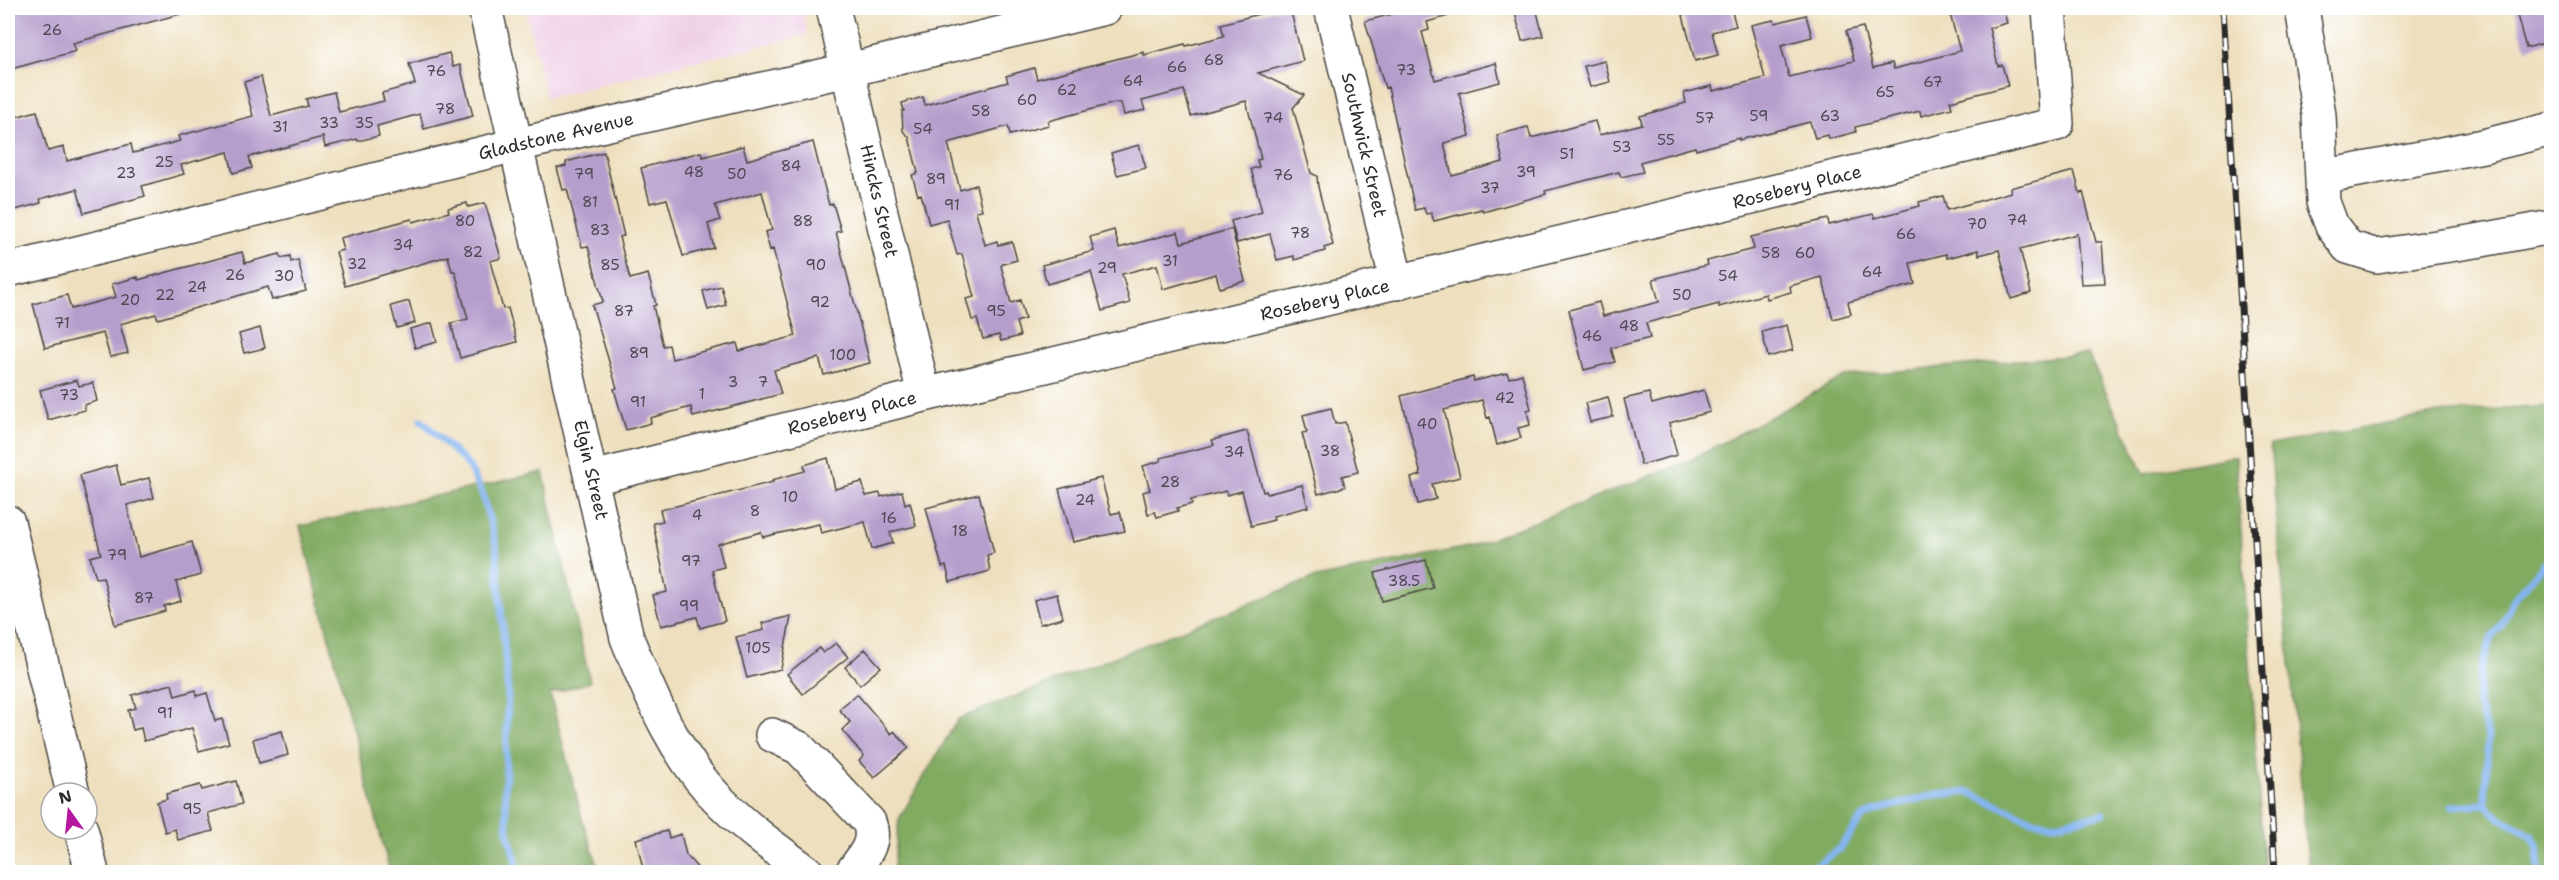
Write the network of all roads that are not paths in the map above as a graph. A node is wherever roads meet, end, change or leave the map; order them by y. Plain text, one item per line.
1 (485, 8) edge
2 (833, 8) edge
3 (1105, 8) edge
4 (1331, 8) edge
5 (2049, 8) edge
6 (2302, 8) edge
7 (848, 70) junction
8 (2552, 129) edge
9 (516, 145) junction
10 (2322, 177) junction
11 (2552, 227) edge
12 (8, 270) edge
13 (1397, 283) junction
14 (924, 394) junction
15 (593, 478) junction
16 (8, 526) edge
17 (772, 735) dead end
18 (70, 781) edge
19 (84, 841) edge
20 (92, 873) edge
21 (807, 873) edge
22 (852, 873) edge

1 - 9 street, Elgin Street
2 - 7 street, Hincks Street
3 - 7 street, Gladstone Avenue
4 - 13 street, Southwick Street
5 - 13 street, Rosebery Place
6 - 10 street
7 - 9 street, Gladstone Avenue
7 - 14 street, Hincks Street
8 - 10 street
9 - 12 street, Gladstone Avenue
9 - 15 street, Elgin Street
10 - 11 street
13 - 14 street, Rosebery Place
14 - 15 street, Rosebery Place
15 - 21 street, Elgin Street
16 - 18 street
17 - 22 street
19 - 20 street

